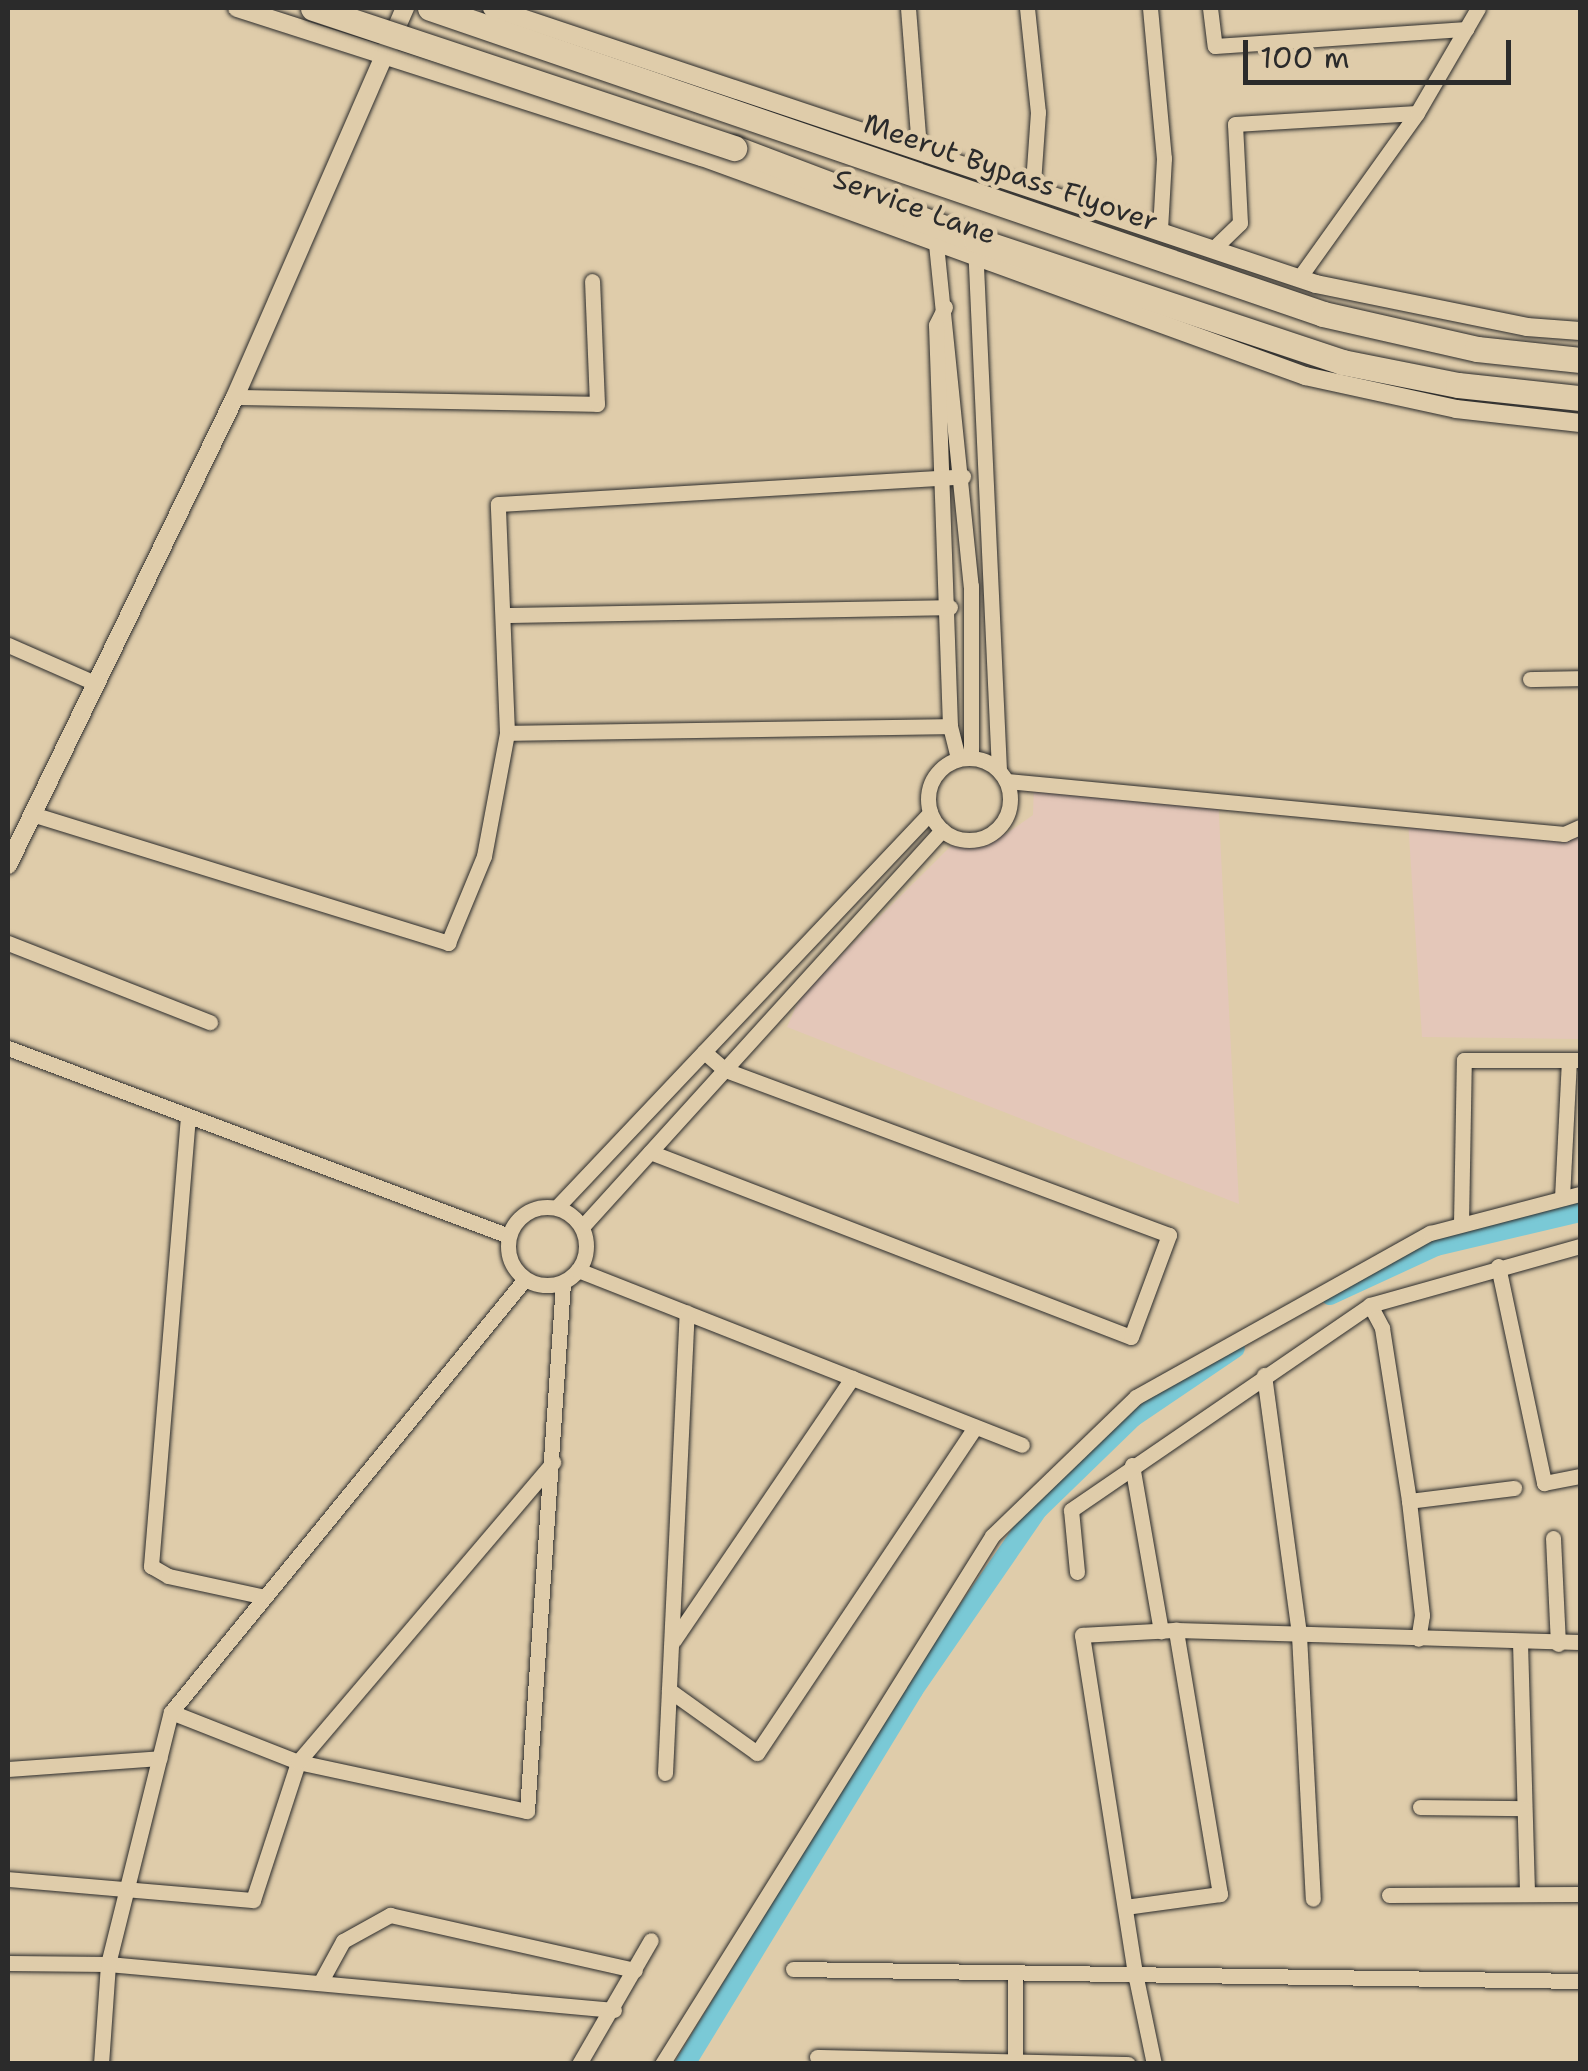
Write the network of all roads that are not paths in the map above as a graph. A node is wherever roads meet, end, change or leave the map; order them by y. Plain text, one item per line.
1 (237, 8) edge
2 (313, 8) edge
3 (406, 8) edge
4 (430, 8) edge
5 (492, 8) edge
6 (908, 8) edge
7 (1026, 8) edge
8 (1150, 8) edge
9 (1210, 8) edge
10 (1478, 8) edge
11 (1466, 29) junction
12 (385, 54) junction
13 (1418, 112) junction
14 (919, 148) junction
15 (974, 178) junction
16 (1033, 184) junction
17 (1160, 229) junction
18 (936, 234) junction
19 (975, 248) junction
20 (1214, 248) junction
21 (1299, 278) junction
22 (592, 281) dead end
23 (946, 306) junction
24 (1580, 331) edge
25 (1580, 360) edge
26 (235, 397) junction
27 (1580, 398) edge
28 (1580, 423) edge
29 (963, 476) junction
30 (944, 477) junction
31 (990, 511) junction
32 (966, 512) junction
33 (992, 585) junction
34 (972, 586) junction
35 (950, 607) junction
36 (503, 615) junction
37 (8, 646) edge
38 (1530, 678) dead end
39 (1580, 678) edge
40 (95, 683) junction
41 (950, 726) junction
42 (508, 733) junction
43 (965, 758) junction
44 (1003, 776) junction
45 (930, 813) junction
46 (32, 814) junction
47 (1580, 826) edge
48 (942, 830) junction
49 (8, 865) edge
50 (827, 922) junction
51 (844, 938) junction
52 (8, 944) edge
53 (760, 993) junction
54 (778, 1011) junction
55 (210, 1022) dead end
56 (8, 1048) edge
57 (704, 1052) junction
58 (1575, 1060) edge
59 (725, 1070) junction
60 (188, 1116) junction
61 (650, 1152) junction
62 (592, 1170) junction
63 (616, 1190) junction
64 (1580, 1194) edge
65 (1562, 1198) junction
66 (557, 1208) junction
67 (1461, 1224) junction
68 (582, 1228) junction
69 (509, 1236) junction
70 (1580, 1246) edge
71 (1498, 1266) junction
72 (578, 1270) junction
73 (525, 1279) junction
74 (563, 1282) junction
75 (1370, 1305) junction
76 (687, 1313) junction
77 (1264, 1375) junction
78 (852, 1378) junction
79 (975, 1426) junction
80 (1022, 1445) dead end
81 (553, 1462) junction
82 (1132, 1465) junction
83 (1580, 1476) edge
84 (1514, 1488) dead end
85 (1409, 1500) junction
86 (1553, 1538) dead end
87 (1077, 1572) dead end
88 (265, 1598) junction
89 (1168, 1631) junction
90 (1300, 1635) junction
91 (1418, 1639) junction
92 (1520, 1642) junction
93 (1580, 1642) edge
94 (671, 1643) junction
95 (1558, 1644) junction
96 (669, 1690) junction
97 (171, 1712) junction
98 (160, 1758) junction
99 (298, 1762) junction
100 (8, 1769) edge
101 (665, 1773) dead end
102 (1420, 1807) dead end
103 (1524, 1808) junction
104 (8, 1878) edge
105 (128, 1885) junction
106 (1527, 1894) junction
107 (1580, 1894) edge
108 (1390, 1895) dead end
109 (1312, 1899) dead end
110 (1125, 1907) junction
111 (651, 1940) dead end
112 (8, 1963) edge
113 (108, 1964) junction
114 (635, 1970) junction
115 (793, 1970) dead end
116 (1015, 1977) junction
117 (1136, 1978) junction
118 (1580, 1981) edge
119 (320, 1983) junction
120 (614, 2010) junction
121 (817, 2057) dead end
122 (1015, 2062) edge
123 (101, 2064) edge
124 (579, 2064) edge
125 (662, 2064) edge
126 (1128, 2064) edge
127 (1154, 2064) edge

1 - 12 street, Service Lane
2 - 18 highway, bridge
3 - 12 street
4 - 15 highway, Meerut Bypass Flyover
5 - 14 street, Service Lane
6 - 14 street
7 - 16 street
8 - 17 street
9 - 11 street
10 - 11 street
11 - 13 street
12 - 18 street, Service Lane
12 - 26 street
13 - 20 street
13 - 21 street
14 - 15 street, Service Lane
15 - 16 street, Service Lane
15 - 25 highway, Meerut Bypass Flyover
16 - 17 street, Service Lane
17 - 20 street, Service Lane
18 - 19 highway
18 - 23 street
19 - 27 highway
19 - 28 street, Service Lane
19 - 31 street
20 - 21 street, Service Lane
21 - 24 street, Service Lane
22 - 26 street
23 - 29 street
23 - 30 street
26 - 40 street
29 - 30 street
29 - 32 street
30 - 35 street
30 - 36 street
31 - 32 street
31 - 33 street
32 - 34 street
33 - 34 street
33 - 44 street
34 - 43 street
35 - 36 street
35 - 41 street
36 - 42 street
37 - 40 street
38 - 39 street
40 - 46 street
41 - 42 street
41 - 43 street
42 - 46 street
43 - 44 street
43 - 45 street
44 - 47 street
44 - 48 street
45 - 48 street
45 - 50 street
46 - 49 street
48 - 51 street
50 - 51 street
50 - 53 street
51 - 54 street
52 - 55 street
53 - 54 street
53 - 57 street
54 - 59 street
56 - 60 street
57 - 59 street
57 - 62 street
58 - 65 street
58 - 67 street
59 - 61 street
59 - 61 street
60 - 69 street
60 - 88 street
61 - 63 street
62 - 63 street
62 - 66 street
63 - 68 street
64 - 65 street
65 - 67 street
66 - 68 street
66 - 69 street
67 - 125 street
68 - 72 street
69 - 73 street
70 - 71 street
71 - 75 street
71 - 83 street
72 - 74 street
72 - 76 street
73 - 74 street
73 - 88 street
74 - 81 street
75 - 77 street
75 - 85 street
76 - 78 street
76 - 94 street
77 - 82 street
77 - 90 street
78 - 79 street
78 - 94 street
79 - 80 street
79 - 96 street
81 - 99 street
81 - 99 street
82 - 87 street
82 - 89 street
84 - 85 street
85 - 91 street
86 - 95 street
88 - 97 street
89 - 90 street
89 - 110 street
89 - 110 street
90 - 91 street
90 - 109 street
91 - 92 street
92 - 95 street
92 - 103 street
93 - 95 street
94 - 96 street
96 - 101 street
97 - 98 street
97 - 99 street
98 - 100 street
98 - 105 street
99 - 105 street
102 - 103 street
103 - 106 street
104 - 105 street
105 - 113 street
106 - 107 street
106 - 108 street
110 - 117 street
111 - 114 street
112 - 113 street
113 - 119 street
113 - 123 street
114 - 119 street
114 - 120 street
115 - 116 street
116 - 117 street
116 - 122 street
117 - 118 street
117 - 127 street
119 - 120 street
120 - 124 street
121 - 122 street
122 - 126 street

